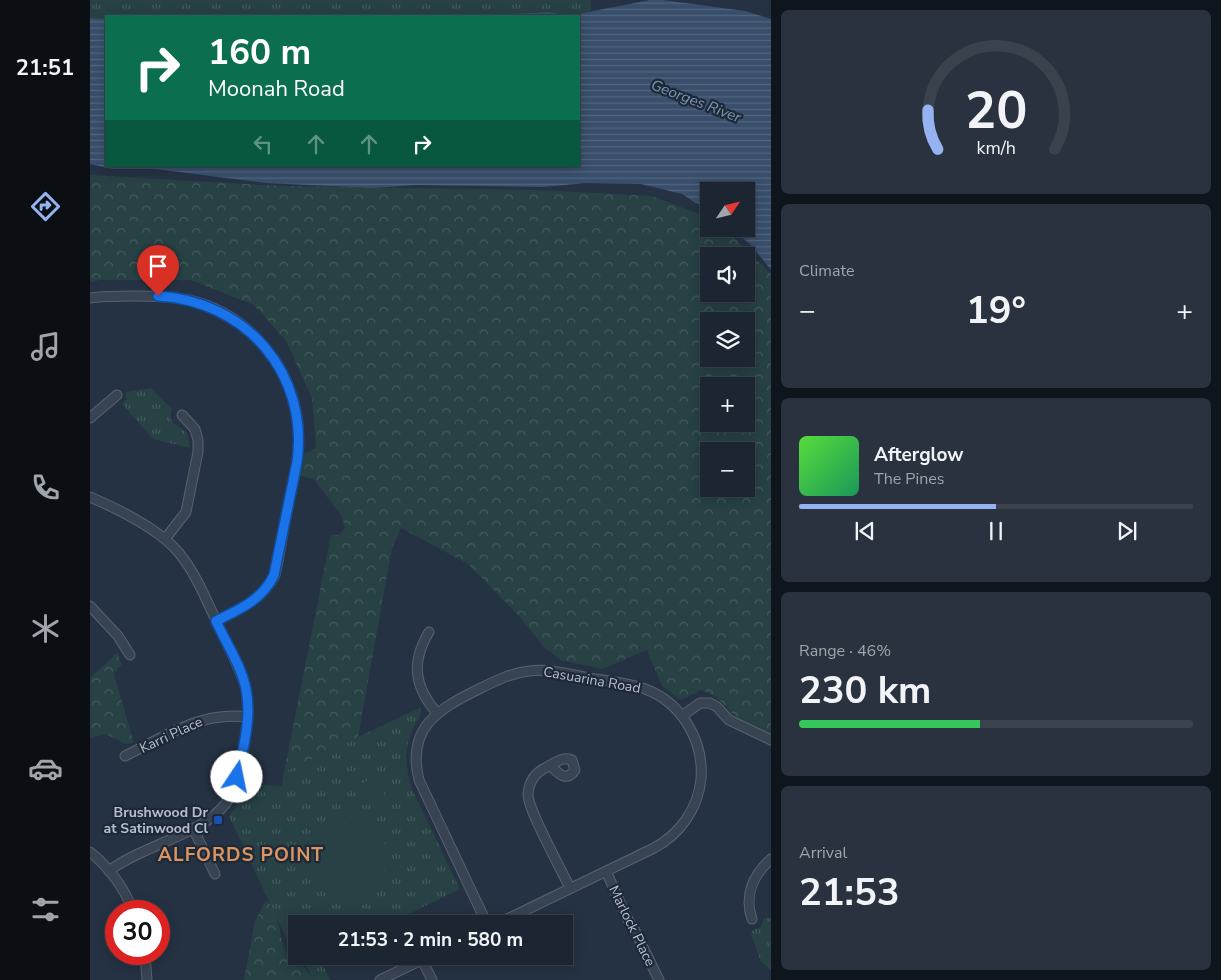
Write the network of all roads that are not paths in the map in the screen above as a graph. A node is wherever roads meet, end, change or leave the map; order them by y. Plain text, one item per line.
1 (90, 298) edge
2 (117, 395) dead end
3 (182, 415) dead end
4 (90, 418) edge
5 (90, 497) edge
6 (165, 539) junction
7 (90, 606) edge
8 (216, 621) junction
9 (429, 632) dead end
10 (130, 655) dead end
11 (437, 712) junction
12 (682, 716) junction
13 (248, 717) junction
14 (771, 740) edge
15 (124, 756) dead end
16 (550, 765) dead end
17 (193, 828) junction
18 (90, 852) edge
19 (771, 859) edge
20 (109, 871) junction
21 (606, 871) junction
22 (215, 874) dead end
23 (570, 888) junction
24 (128, 900) edge
25 (483, 915) edge
26 (515, 915) edge
27 (752, 919) dead end
28 (145, 965) edge
29 (411, 965) edge
30 (428, 965) edge
31 (146, 980) edge
32 (380, 980) edge
33 (432, 980) edge
34 (659, 980) edge

1 - 8 street
2 - 4 street
3 - 6 street
5 - 6 street
6 - 8 street
7 - 10 street
8 - 13 street
9 - 11 street
11 - 12 street, Casuarina Road
11 - 25 street, Casuarina Road
12 - 14 street
12 - 21 street, Casuarina Road
13 - 15 street, Karri Place
13 - 17 street
16 - 23 street
17 - 20 street
17 - 22 street
18 - 20 street
19 - 27 street
20 - 24 street
21 - 23 street, Casuarina Road
21 - 34 street, Marlock Place
23 - 26 street, Casuarina Road
28 - 31 street
29 - 32 street
30 - 33 street

